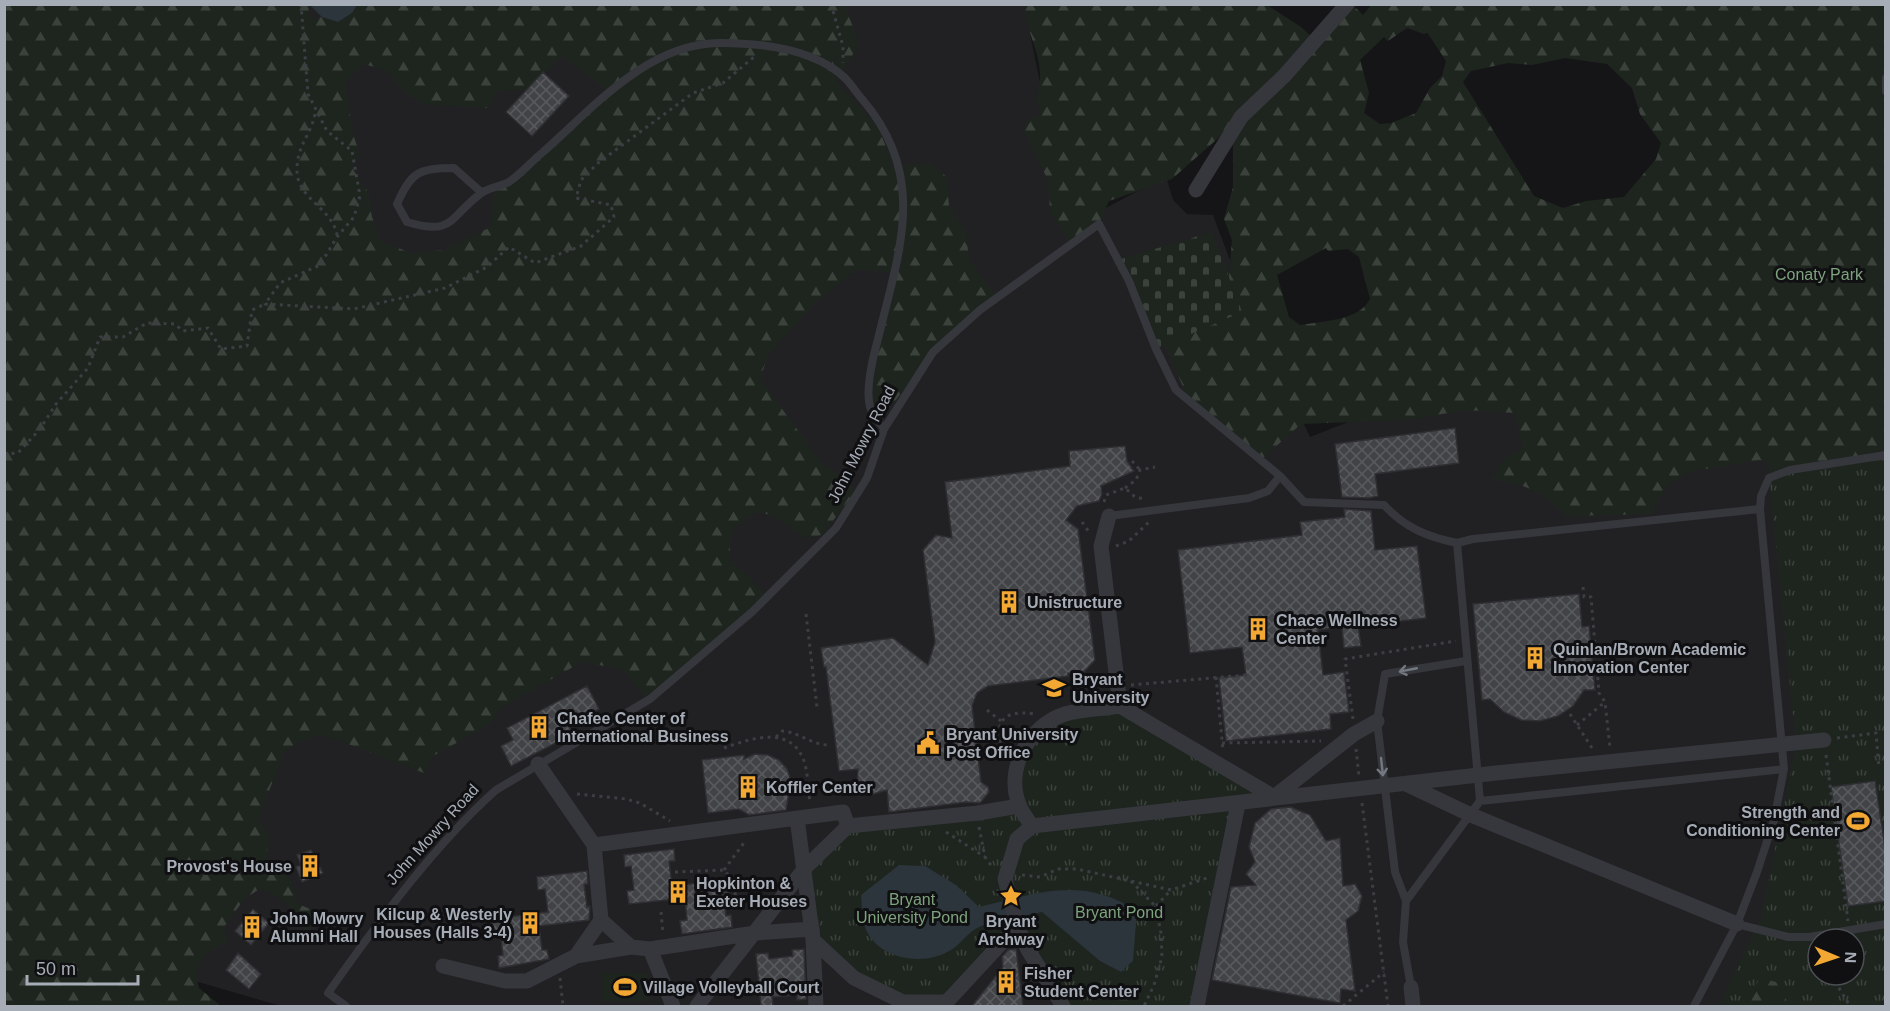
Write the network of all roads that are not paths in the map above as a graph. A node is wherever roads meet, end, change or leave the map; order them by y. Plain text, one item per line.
1 (1347, 4) edge
2 (1886, 78) edge
3 (1886, 90) edge
4 (1196, 190) dead end
5 (481, 192) junction
6 (884, 429) junction
7 (1886, 455) edge
8 (1280, 476) junction
9 (1760, 509) junction
10 (1109, 516) joint
11 (1457, 543) junction
12 (1466, 661) junction
13 (1120, 706) junction
14 (1377, 721) junction
15 (1824, 740) road end
16 (1783, 745) junction
17 (538, 764) junction
18 (1784, 769) junction
19 (1478, 775) junction
20 (1408, 784) junction
21 (1384, 787) junction
22 (1274, 797) junction
23 (1480, 801) junction
24 (1238, 804) junction
25 (1019, 806) junction
26 (1471, 815) junction
27 (804, 817) junction
28 (848, 826) junction
29 (1032, 826) junction
30 (594, 845) junction
31 (805, 868) junction
32 (1406, 901) junction
33 (601, 921) junction
34 (1737, 924) junction
35 (1886, 924) edge
36 (1017, 926) junction
37 (755, 933) junction
38 (812, 934) junction
39 (631, 947) junction
40 (658, 948) junction
41 (576, 956) junction
42 (443, 966) dead end
43 (1411, 987) joint
44 (903, 1004) edge
45 (945, 1004) edge
46 (346, 1006) edge
47 (673, 1006) edge
48 (697, 1006) edge
49 (816, 1006) edge
50 (1063, 1006) edge
51 (1197, 1006) edge
52 (1413, 1006) edge
53 (1694, 1006) edge

1 - 4 street
2 - 3 lane
5 - 5 lane
5 - 6 lane
6 - 8 lane, John Mowry Road
6 - 17 lane, John Mowry Road
7 - 9 lane
8 - 10 lane
8 - 11 lane, John Mowry Road
9 - 11 lane
9 - 16 lane
10 - 13 street
11 - 12 lane
12 -> 14 lane
12 - 19 lane
13 - 22 street
13 - 25 street
14 -> 21 lane
14 - 22 street
15 - 16 street
16 - 18 lane
16 - 19 street
17 - 30 street
17 - 46 lane, John Mowry Road
18 - 23 lane
18 - 34 lane
19 - 20 street
19 - 23 lane
20 - 21 street
20 - 26 street
21 - 22 street
21 - 32 lane
22 - 24 street
23 - 26 lane
24 - 29 street
24 - 51 street
25 - 28 street
25 - 29 street
26 - 32 lane
26 - 34 street
27 - 28 street
27 - 30 street
27 - 31 street
28 - 31 street
29 - 36 street
30 - 33 street
31 - 37 street
31 - 38 street
32 - 43 lane
33 - 39 street
33 - 41 street
34 - 35 lane
34 - 53 lane
36 - 45 street
36 - 50 street
37 - 38 street
37 - 40 street
37 - 48 street
38 - 44 street
38 - 49 street
39 - 40 street
39 - 41 street
40 - 47 street
41 - 42 street
43 - 52 street
44 - 45 street

